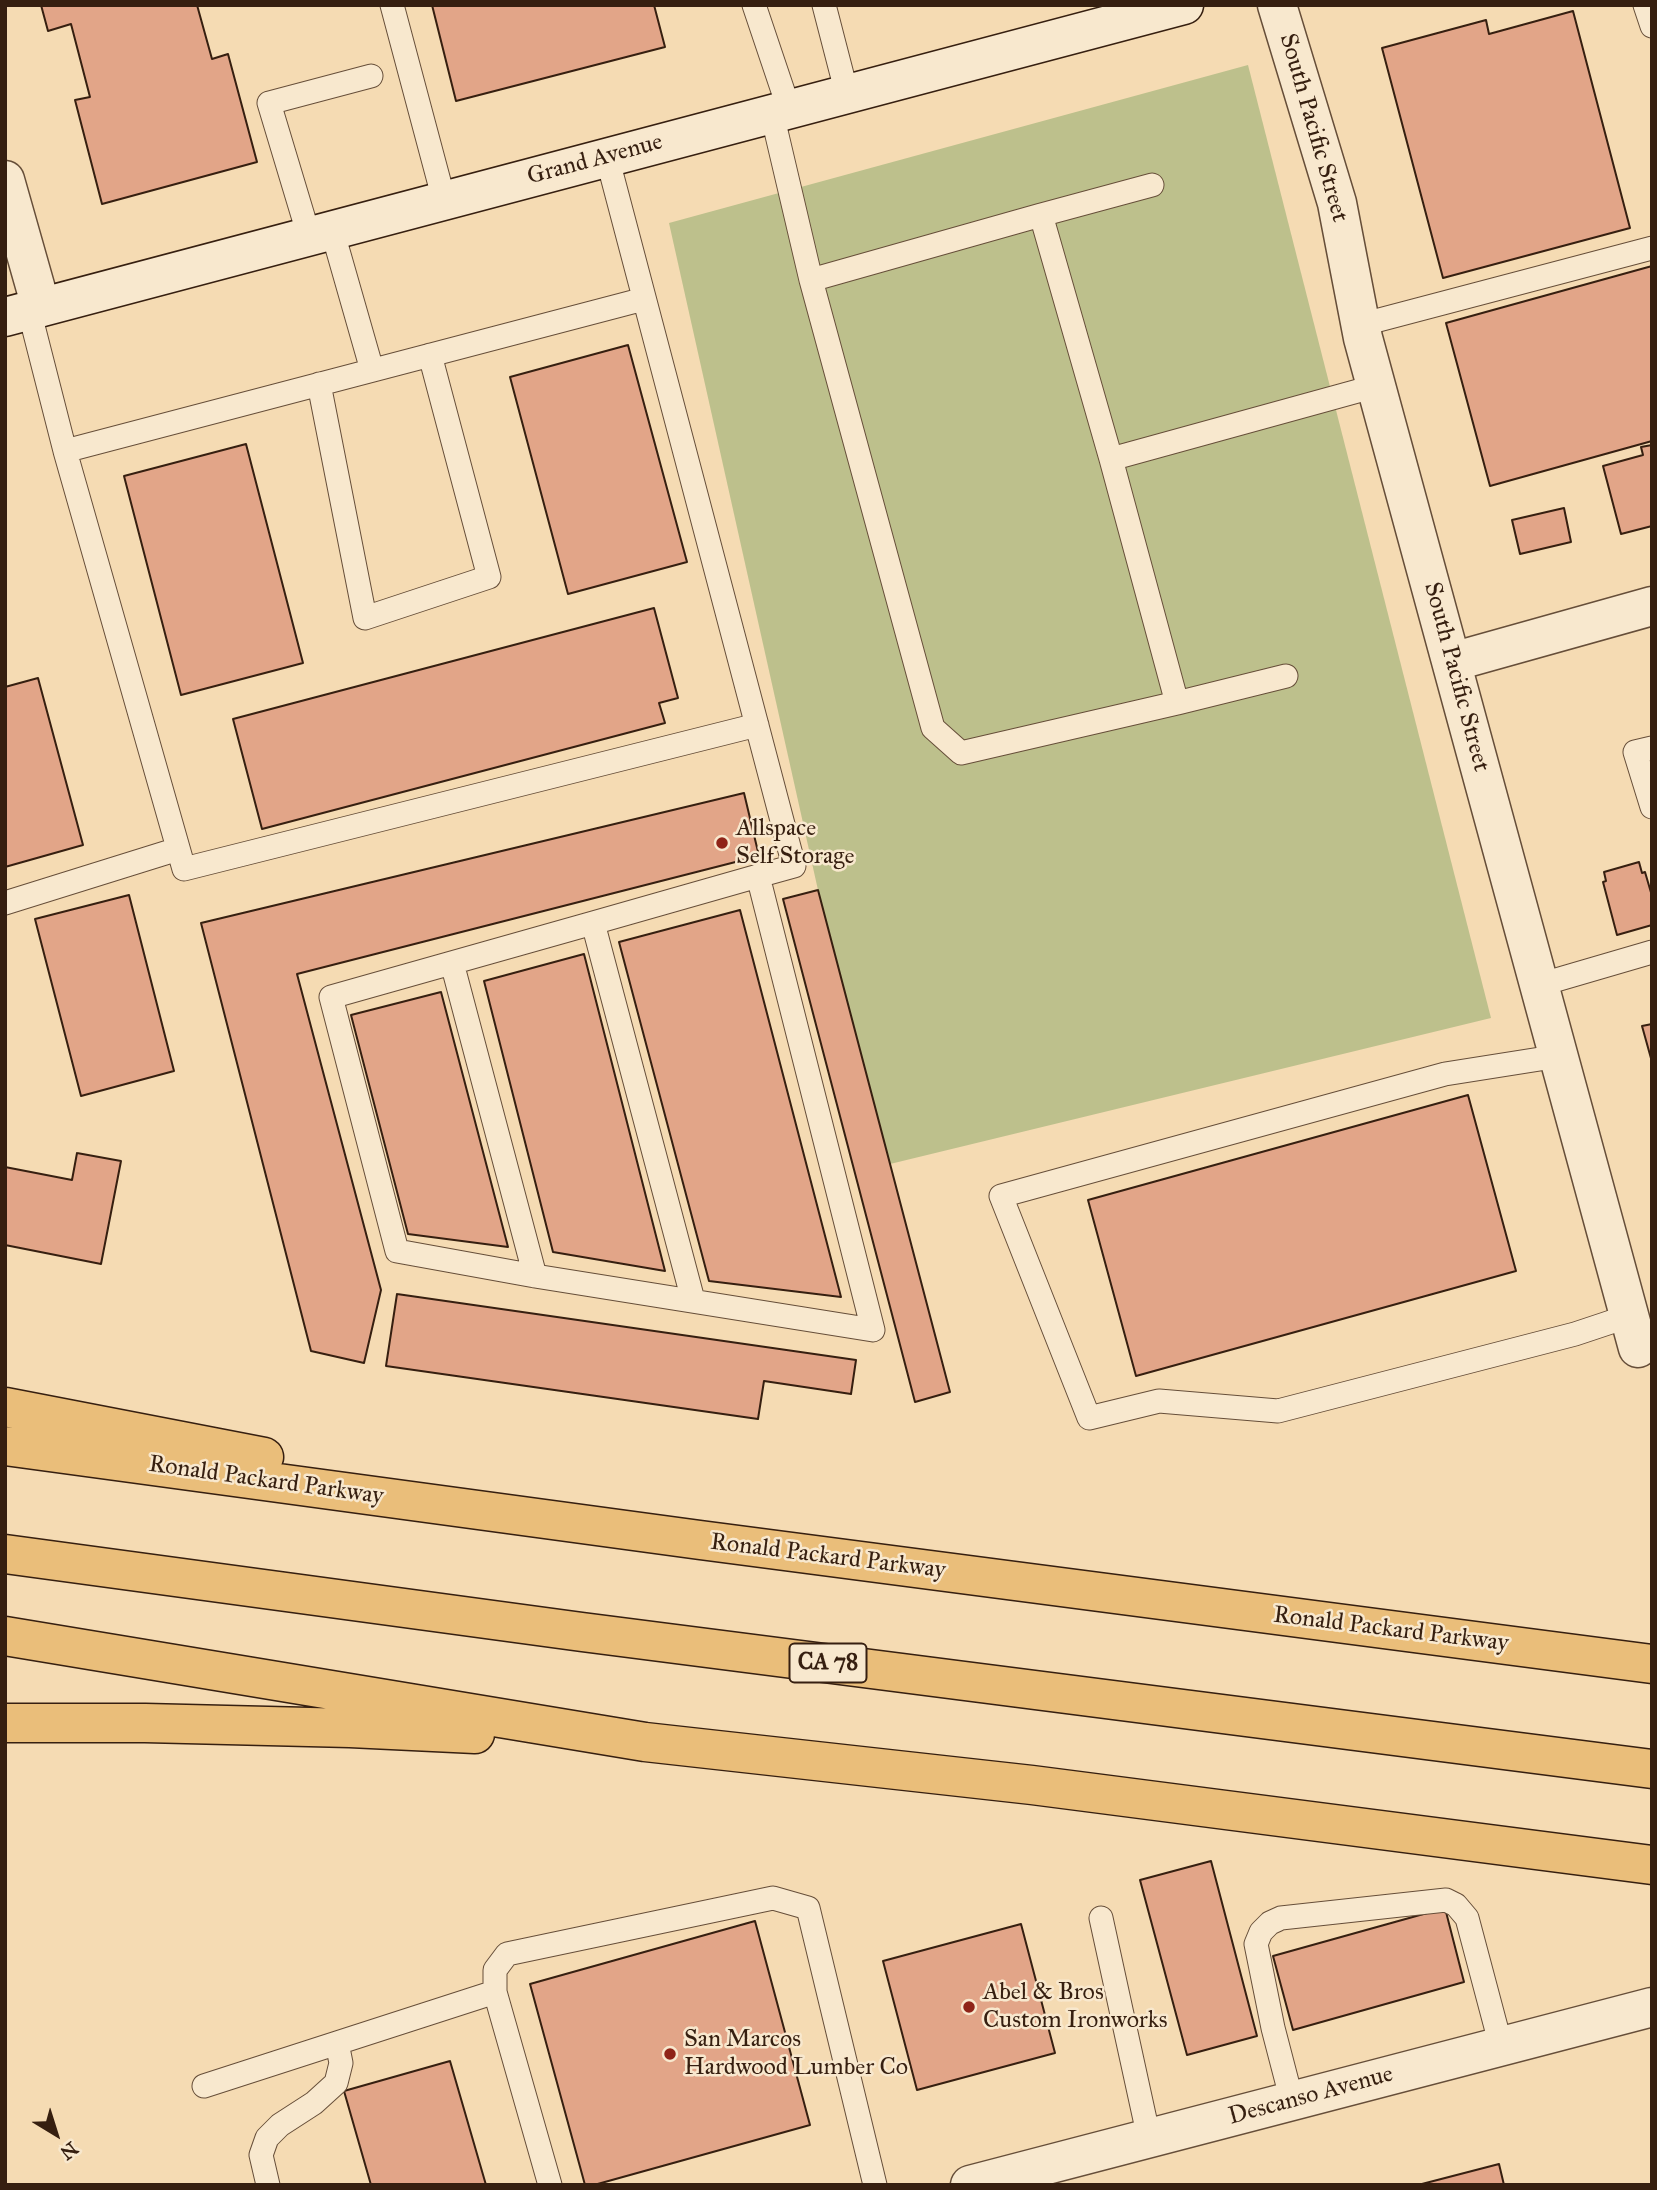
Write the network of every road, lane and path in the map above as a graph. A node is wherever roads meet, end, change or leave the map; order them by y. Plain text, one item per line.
1 (392, 5) edge
2 (754, 5) edge
3 (824, 5) edge
4 (1184, 5) edge
5 (1277, 5) edge
6 (1645, 5) edge
7 (1652, 26) edge
8 (371, 76) dead end
9 (848, 94) junction
10 (780, 111) junction
11 (607, 157) junction
12 (5, 180) edge
13 (1152, 185) dead end
14 (444, 200) junction
15 (1041, 215) junction
16 (320, 233) junction
17 (1652, 248) edge
18 (811, 280) junction
19 (644, 299) junction
20 (25, 311) edge
21 (1360, 325) junction
22 (430, 355) junction
23 (372, 370) junction
24 (319, 384) junction
25 (1376, 386) junction
26 (65, 451) junction
27 (1111, 459) junction
28 (1652, 606) edge
29 (1452, 662) junction
30 (1286, 676) dead end
31 (1177, 703) junction
32 (757, 725) junction
33 (1652, 748) edge
34 (1652, 807) edge
35 (178, 849) junction
36 (758, 876) junction
37 (5, 904) edge
38 (593, 923) junction
39 (1652, 952) edge
40 (452, 963) junction
41 (1539, 985) junction
42 (1559, 1056) junction
43 (535, 1276) junction
44 (693, 1300) junction
45 (1634, 1332) joint
46 (5, 1407) edge
47 (5, 1446) edge
48 (700, 1540) junction
49 (5, 1554) edge
50 (5, 1636) edge
51 (1652, 1664) edge
52 (5, 1723) edge
53 (645, 1742) junction
54 (1652, 1769) edge
55 (1652, 1865) edge
56 (1101, 1918) dead end
57 (495, 1992) junction
58 (1652, 2007) edge
59 (337, 2043) junction
60 (1501, 2046) junction
61 (204, 2086) dead end
62 (1292, 2101) junction
63 (1149, 2138) junction
64 (268, 2185) edge
65 (550, 2185) edge
66 (875, 2185) edge
67 (970, 2185) edge

1 - 14 lane
2 - 10 lane
3 - 9 lane
4 - 9 street, Grand Avenue
5 - 21 street, South Pacific Street
6 - 7 lane
8 - 16 lane
9 - 10 street, Grand Avenue
10 - 11 street, Grand Avenue
10 - 18 lane
11 - 14 street, Grand Avenue
11 - 19 lane
12 - 20 street
13 - 15 lane
14 - 16 street, Grand Avenue
15 - 18 lane
15 - 27 lane
16 - 20 street, Grand Avenue
16 - 23 lane
17 - 21 lane
18 - 31 lane
19 - 22 lane
19 - 32 lane
20 - 26 lane
21 - 25 street, South Pacific Street
22 - 23 lane
22 - 24 lane
23 - 24 lane
24 - 26 lane
25 - 27 lane
25 - 29 street, South Pacific Street
26 - 35 lane
27 - 31 lane
28 - 29 street
29 - 41 street, South Pacific Street
30 - 31 lane
32 - 35 lane
32 - 36 lane
33 - 34 lane
35 - 37 lane
36 - 38 lane
36 - 44 lane
38 - 40 lane
38 - 44 lane
39 - 41 lane
40 - 43 lane
40 - 43 lane
41 - 42 street, South Pacific Street
42 - 45 street, South Pacific Street
42 - 45 lane
43 - 44 lane
46 - 48 highway
47 - 48 highway, Ronald Packard Parkway
48 - 51 highway, Ronald Packard Parkway
49 - 54 highway, CA 78
50 - 53 highway
52 - 53 highway
53 - 55 highway
56 - 63 lane
57 - 59 lane
57 - 65 lane
57 - 66 lane
58 - 60 street, Descanso Avenue
59 - 61 lane
59 - 64 lane
60 - 62 street, Descanso Avenue
60 - 62 lane
62 - 63 street, Descanso Avenue
63 - 67 street, Descanso Avenue

